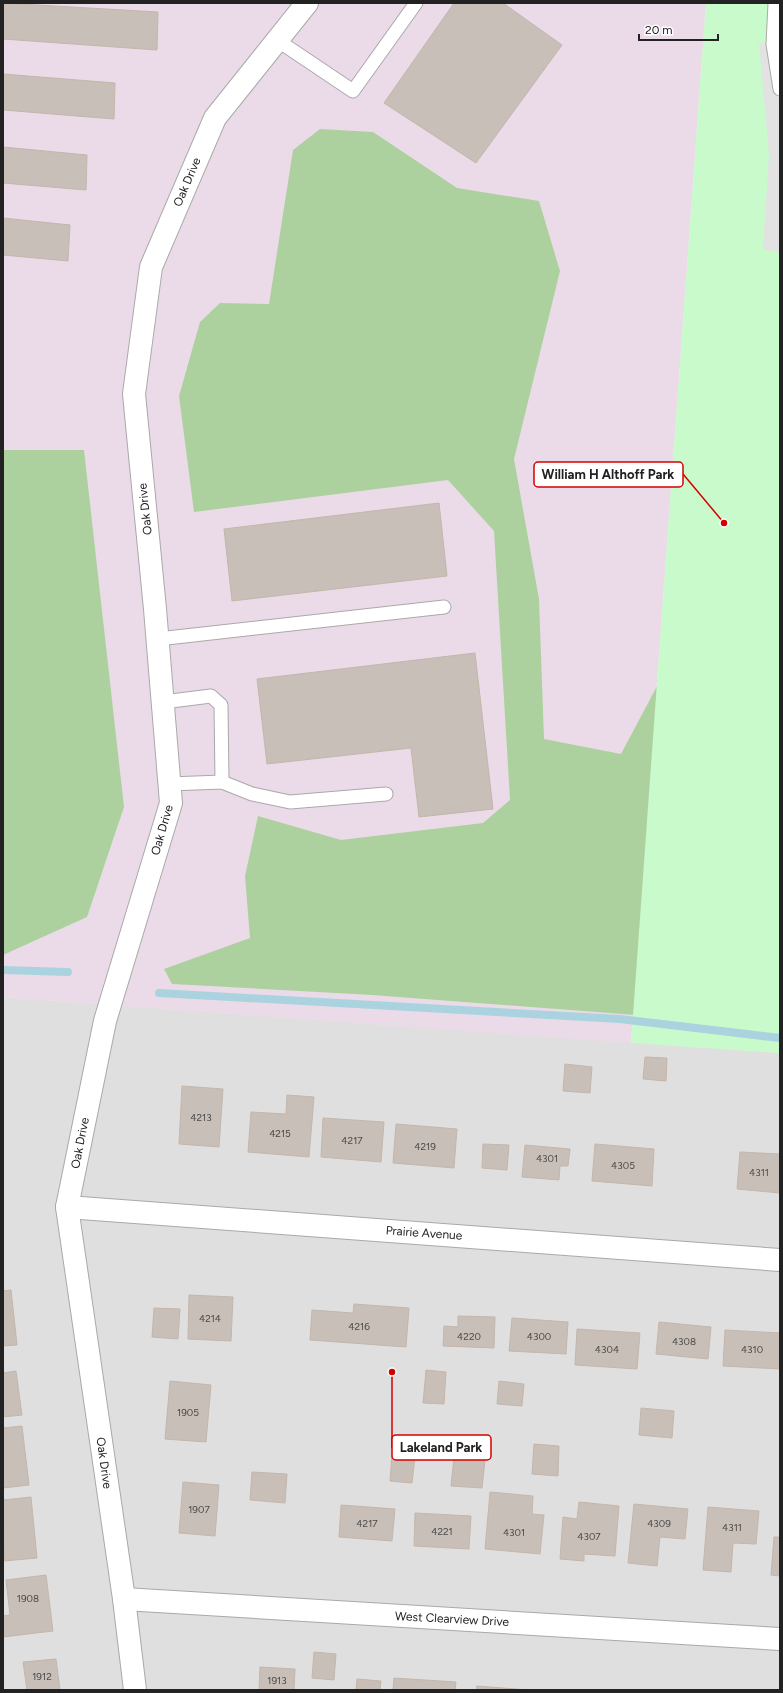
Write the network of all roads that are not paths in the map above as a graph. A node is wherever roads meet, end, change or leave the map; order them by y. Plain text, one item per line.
1 (306, 3) edge
2 (416, 3) edge
3 (775, 3) edge
4 (277, 40) junction
5 (780, 90) edge
6 (444, 606) dead end
7 (158, 639) junction
8 (163, 702) junction
9 (222, 782) junction
10 (169, 784) junction
11 (386, 794) dead end
12 (67, 1207) junction
13 (780, 1260) edge
14 (124, 1599) junction
15 (780, 1639) edge
16 (135, 1690) edge

1 - 4 street, Oak Drive
2 - 4 lane
3 - 5 lane
4 - 7 street, Oak Drive
6 - 7 lane
7 - 8 street, Oak Drive
8 - 9 lane
8 - 10 street, Oak Drive
9 - 10 lane
9 - 11 lane
10 - 12 street, Oak Drive
12 - 13 street, Prairie Avenue
12 - 14 street, Oak Drive
14 - 15 street, West Clearview Drive
14 - 16 street, Oak Drive

